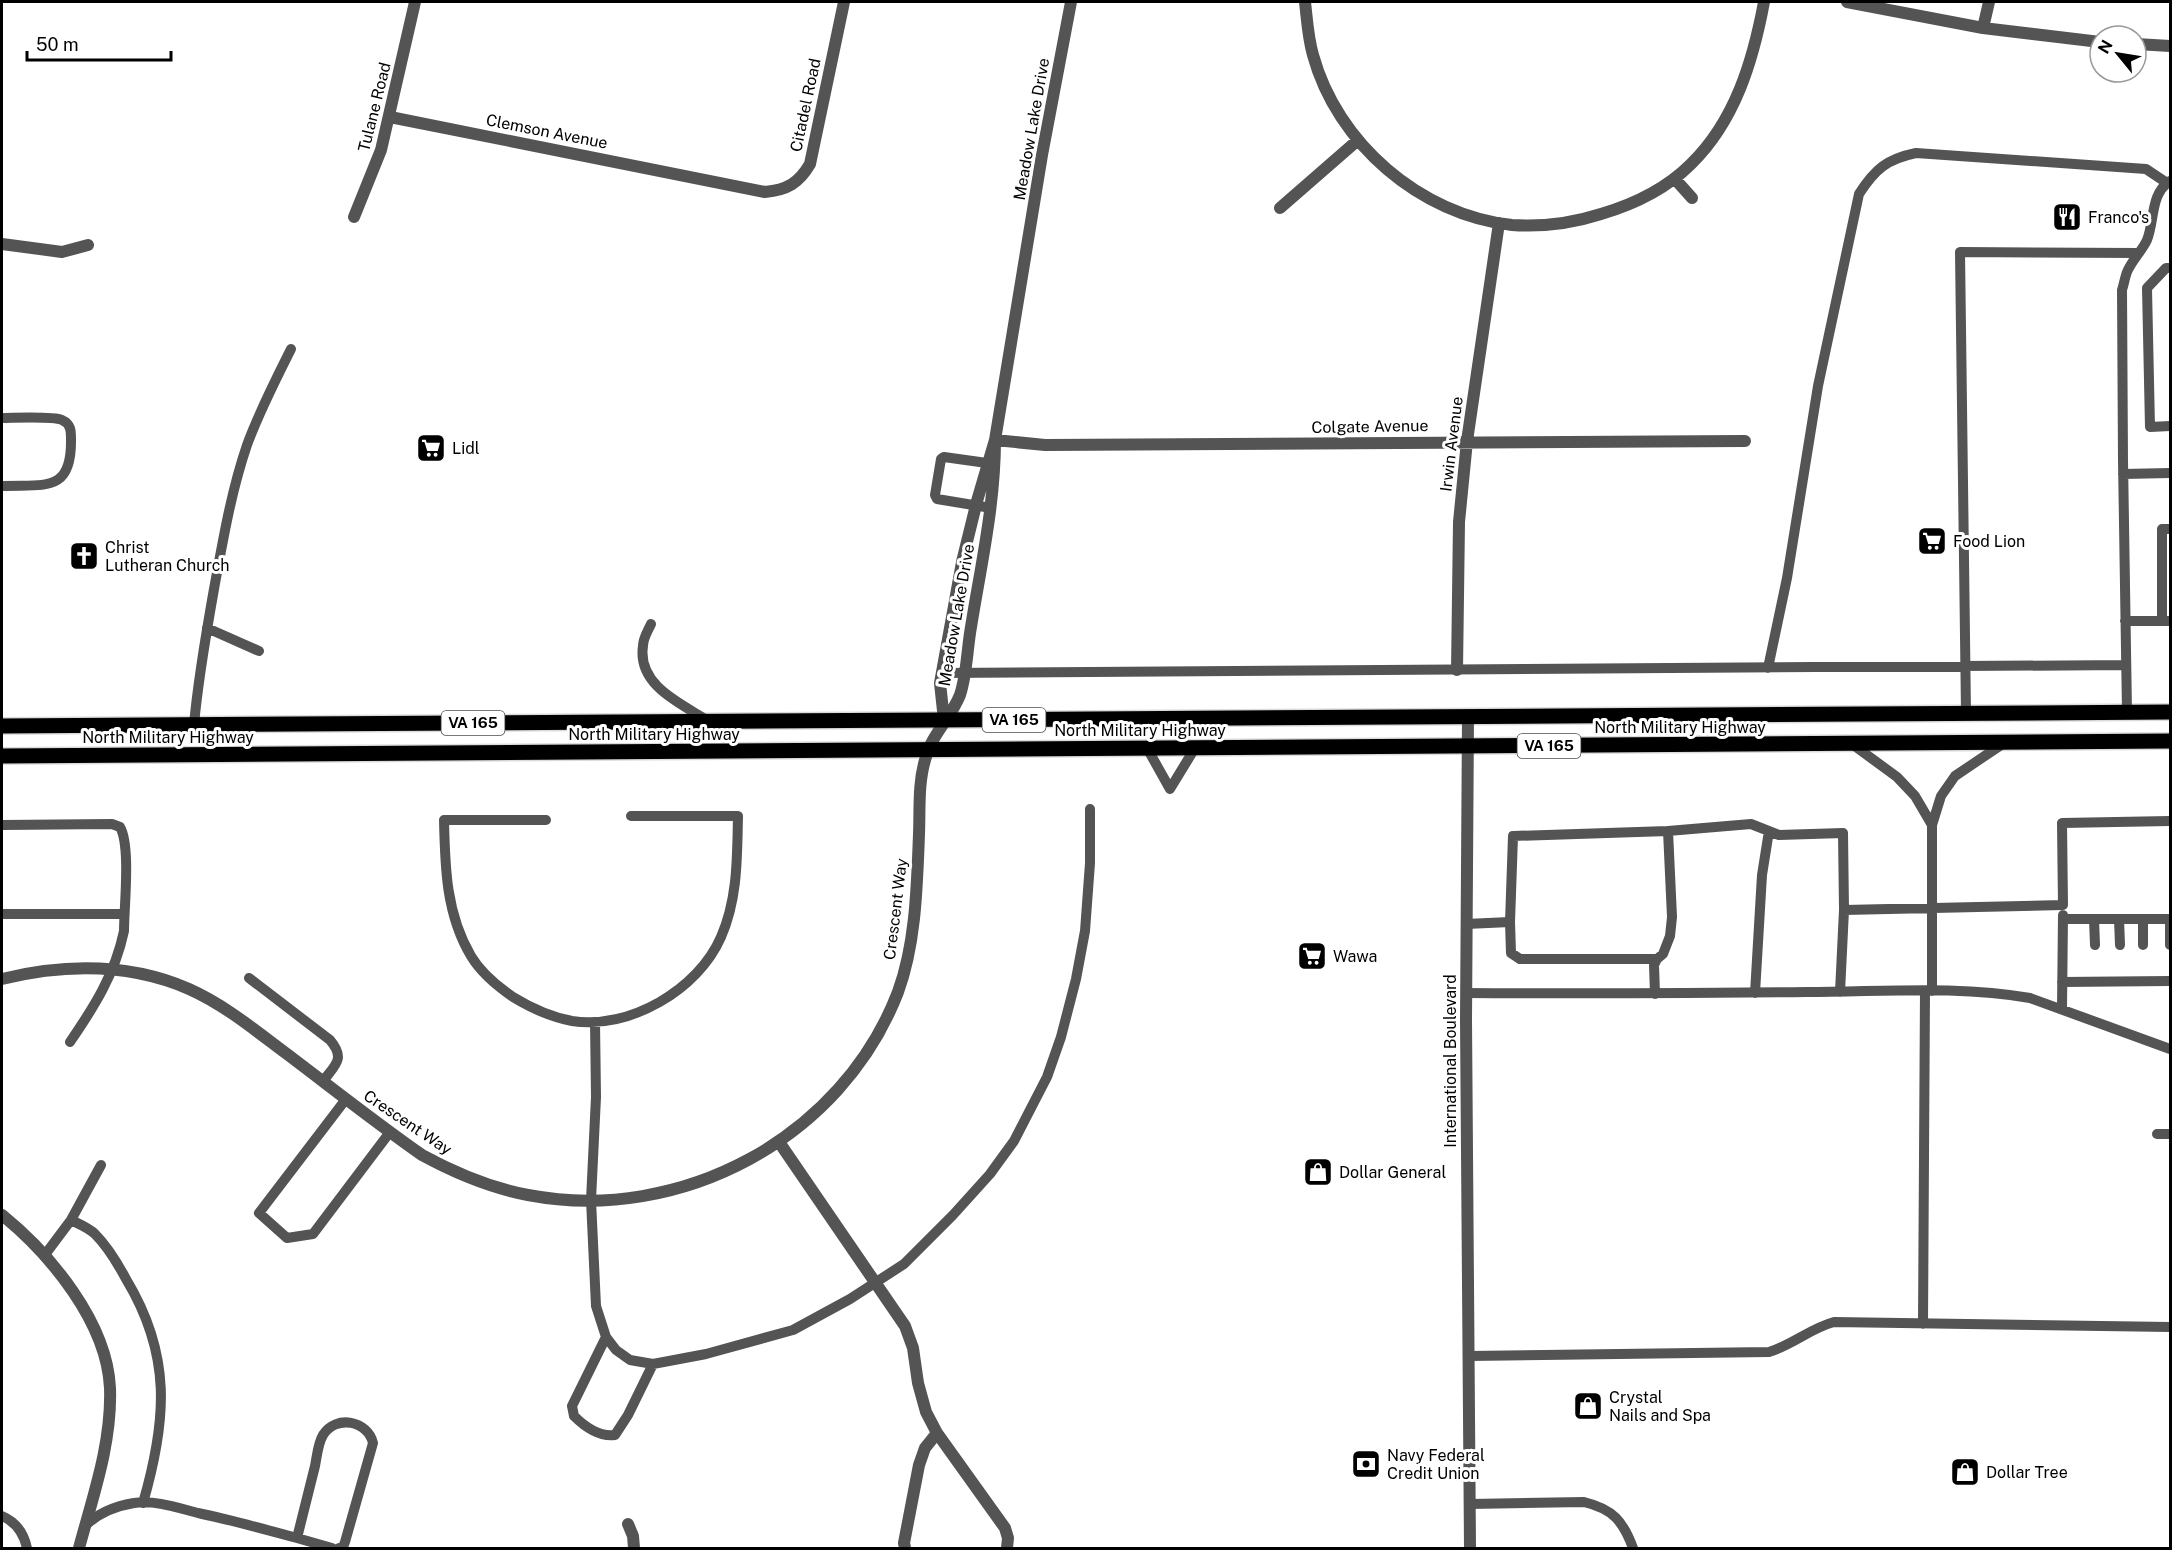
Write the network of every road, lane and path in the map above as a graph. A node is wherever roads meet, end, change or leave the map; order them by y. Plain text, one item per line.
1 (415, 2) edge
2 (844, 2) edge
3 (1071, 2) edge
4 (1305, 2) edge
5 (1764, 2) edge
6 (1847, 2) edge
7 (1989, 2) edge
8 (1983, 28) junction
9 (2088, 41) edge
10 (2148, 45) edge
11 (2170, 46) edge
12 (390, 117) junction
13 (1358, 140) junction
14 (698, 178) joint
15 (1675, 178) junction
16 (2169, 182) edge
17 (1692, 198) dead end
18 (1280, 208) dead end
19 (354, 218) dead end
20 (1499, 223) junction
21 (2, 244) edge
22 (88, 246) dead end
23 (2139, 253) junction
24 (2170, 268) edge
25 (291, 349) dead end
26 (2, 418) edge
27 (2170, 426) edge
28 (995, 440) junction
29 (1467, 441) junction
30 (1745, 441) dead end
31 (991, 464) junction
32 (2170, 472) edge
33 (2123, 474) junction
34 (2, 486) edge
35 (975, 506) junction
36 (991, 508) junction
37 (2170, 529) edge
38 (2125, 621) junction
39 (2166, 621) edge
40 (651, 624) dead end
41 (207, 628) junction
42 (259, 651) dead end
43 (2126, 665) junction
44 (1965, 666) junction
45 (1768, 668) junction
46 (1457, 670) junction
47 (942, 673) junction
48 (964, 673) junction
49 (2127, 712) junction
50 (2170, 712) edge
51 (1966, 713) junction
52 (1468, 717) junction
53 (944, 720) junction
54 (710, 722) junction
55 (194, 725) junction
56 (2, 726) edge
57 (2170, 741) edge
58 (2004, 743) junction
59 (1852, 744) junction
60 (1468, 746) junction
61 (1147, 748) junction
62 (1196, 748) junction
63 (928, 750) junction
64 (2, 756) edge
65 (1090, 809) dead end
66 (631, 816) dead end
67 (546, 820) dead end
68 (2170, 821) edge
69 (2, 825) edge
70 (1932, 825) junction
71 (1668, 831) junction
72 (1769, 831) junction
73 (2063, 905) junction
74 (1932, 908) junction
75 (1844, 910) junction
76 (2, 914) edge
77 (124, 914) junction
78 (2063, 919) junction
79 (2094, 919) junction
80 (2119, 919) junction
81 (2143, 919) junction
82 (2170, 919) edge
83 (1510, 922) junction
84 (1466, 924) junction
85 (2095, 945) dead end
86 (2120, 945) dead end
87 (2143, 945) dead end
88 (2170, 945) edge
89 (1657, 959) junction
90 (113, 969) junction
91 (249, 978) dead end
92 (2, 979) edge
93 (2170, 981) edge
94 (2062, 982) junction
95 (1928, 991) junction
96 (1840, 992) junction
97 (1466, 993) junction
98 (1755, 993) junction
99 (1655, 994) junction
100 (2062, 1009) junction
101 (595, 1022) junction
102 (70, 1042) dead end
103 (2170, 1049) edge
104 (323, 1081) junction
105 (346, 1099) junction
106 (390, 1132) junction
107 (2157, 1134) dead end
108 (2170, 1134) edge
109 (779, 1142) junction
110 (101, 1165) dead end
111 (591, 1200) junction
112 (4, 1220) edge
113 (71, 1220) junction
114 (44, 1256) junction
115 (876, 1282) junction
116 (1923, 1324) junction
117 (2170, 1327) edge
118 (606, 1337) junction
119 (1469, 1356) junction
120 (653, 1364) junction
121 (937, 1433) junction
122 (142, 1503) junction
123 (1470, 1504) junction
124 (2, 1516) edge
125 (628, 1524) dead end
126 (85, 1526) junction
127 (297, 1538) junction
128 (27, 1548) edge
129 (79, 1548) edge
130 (332, 1548) edge
131 (339, 1548) edge
132 (634, 1548) edge
133 (905, 1548) edge
134 (1007, 1548) edge
135 (1470, 1548) edge
136 (1633, 1548) edge

1 - 12 street, Tulane Road
2 - 14 street, Citadel Road
3 - 28 street, Meadow Lake Drive
4 - 13 street
5 - 15 street
6 - 8 street
7 - 8 street
8 - 9 street
10 - 11 street
12 - 14 street, Clemson Avenue
12 - 19 street, Tulane Road
13 - 18 street
13 - 20 street
15 - 17 street
15 - 20 street
16 - 23 lane
16 - 45 lane
20 - 29 street, Irwin Avenue
21 - 22 street
23 - 33 lane
23 - 44 lane
24 - 27 lane
25 - 41 lane
26 - 34 lane
28 - 29 street, Colgate Avenue
28 - 31 street, Meadow Lake Drive
29 - 30 street, Colgate Avenue
29 - 46 street, Irwin Avenue
31 - 35 street, Meadow Lake Drive
31 - 35 lane
31 - 36 street, Meadow Lake Drive
32 - 33 lane
33 - 38 lane
35 - 36 lane
35 - 47 street, Meadow Lake Drive
36 - 48 street, Meadow Lake Drive
37 - 39 lane
38 - 39 lane
38 - 43 lane
40 - 54 lane
41 - 42 lane
41 - 55 lane
43 - 44 lane
43 - 49 lane
44 - 45 lane
44 - 51 lane
45 - 46 lane
46 - 48 lane
47 - 48 lane
47 - 53 street, Meadow Lake Drive
48 - 53 street, Meadow Lake Drive
49 - 50 main road, North Military Highway / VA 165
49 - 51 main road, North Military Highway / VA 165
51 - 52 main road, North Military Highway / VA 165
52 - 53 main road, North Military Highway / VA 165
52 - 60 street, International Boulevard
53 - 54 main road, North Military Highway / VA 165
53 - 63 street, Crescent Way
54 - 55 main road, North Military Highway / VA 165
55 - 56 main road, North Military Highway / VA 165
57 - 58 main road, North Military Highway / VA 165
58 - 59 main road, North Military Highway / VA 165
58 - 70 lane
59 - 60 main road, North Military Highway / VA 165
59 - 70 lane
60 - 62 main road, North Military Highway / VA 165
60 - 84 street, International Boulevard
61 - 62 main road, North Military Highway / VA 165
61 - 62 lane
61 - 63 main road, North Military Highway / VA 165
63 - 64 main road, North Military Highway / VA 165
63 - 109 street, Crescent Way
65 - 115 lane
66 - 101 lane
67 - 101 lane
68 - 73 lane
69 - 77 lane
70 - 74 lane
71 - 72 lane
71 - 83 lane
71 - 89 lane
72 - 75 lane
72 - 98 lane
73 - 74 lane
73 - 78 lane
74 - 75 lane
74 - 95 lane
75 - 96 lane
76 - 77 lane
77 - 90 lane
78 - 79 lane
78 - 94 lane
79 - 80 lane
79 - 85 lane
80 - 81 lane
80 - 86 lane
81 - 82 lane
81 - 87 lane
82 - 88 lane
83 - 84 lane
83 - 89 lane
84 - 97 street, International Boulevard
89 - 99 lane
90 - 92 street, Crescent Way
90 - 102 lane
90 - 104 street, Crescent Way
91 - 104 lane
93 - 94 lane
94 - 100 lane
95 - 96 lane
95 - 100 lane
95 - 116 lane
96 - 98 lane
97 - 99 lane
97 - 119 street, International Boulevard
98 - 99 lane
100 - 103 lane
101 - 111 lane
104 - 105 street, Crescent Way
105 - 106 street, Crescent Way
105 - 106 lane
106 - 111 street, Crescent Way
107 - 108 lane
109 - 111 street, Crescent Way
109 - 115 street
110 - 113 lane
111 - 118 lane
112 - 114 street
113 - 114 lane
113 - 122 lane
114 - 126 street
115 - 120 lane
115 - 121 street
116 - 117 lane
116 - 119 lane
118 - 120 lane
118 - 120 lane
119 - 123 street, International Boulevard
121 - 133 street
121 - 134 street
122 - 126 lane
122 - 127 lane
123 - 135 street, International Boulevard
123 - 136 lane
124 - 128 lane
125 - 132 street
126 - 129 street
127 - 130 lane
127 - 131 lane

